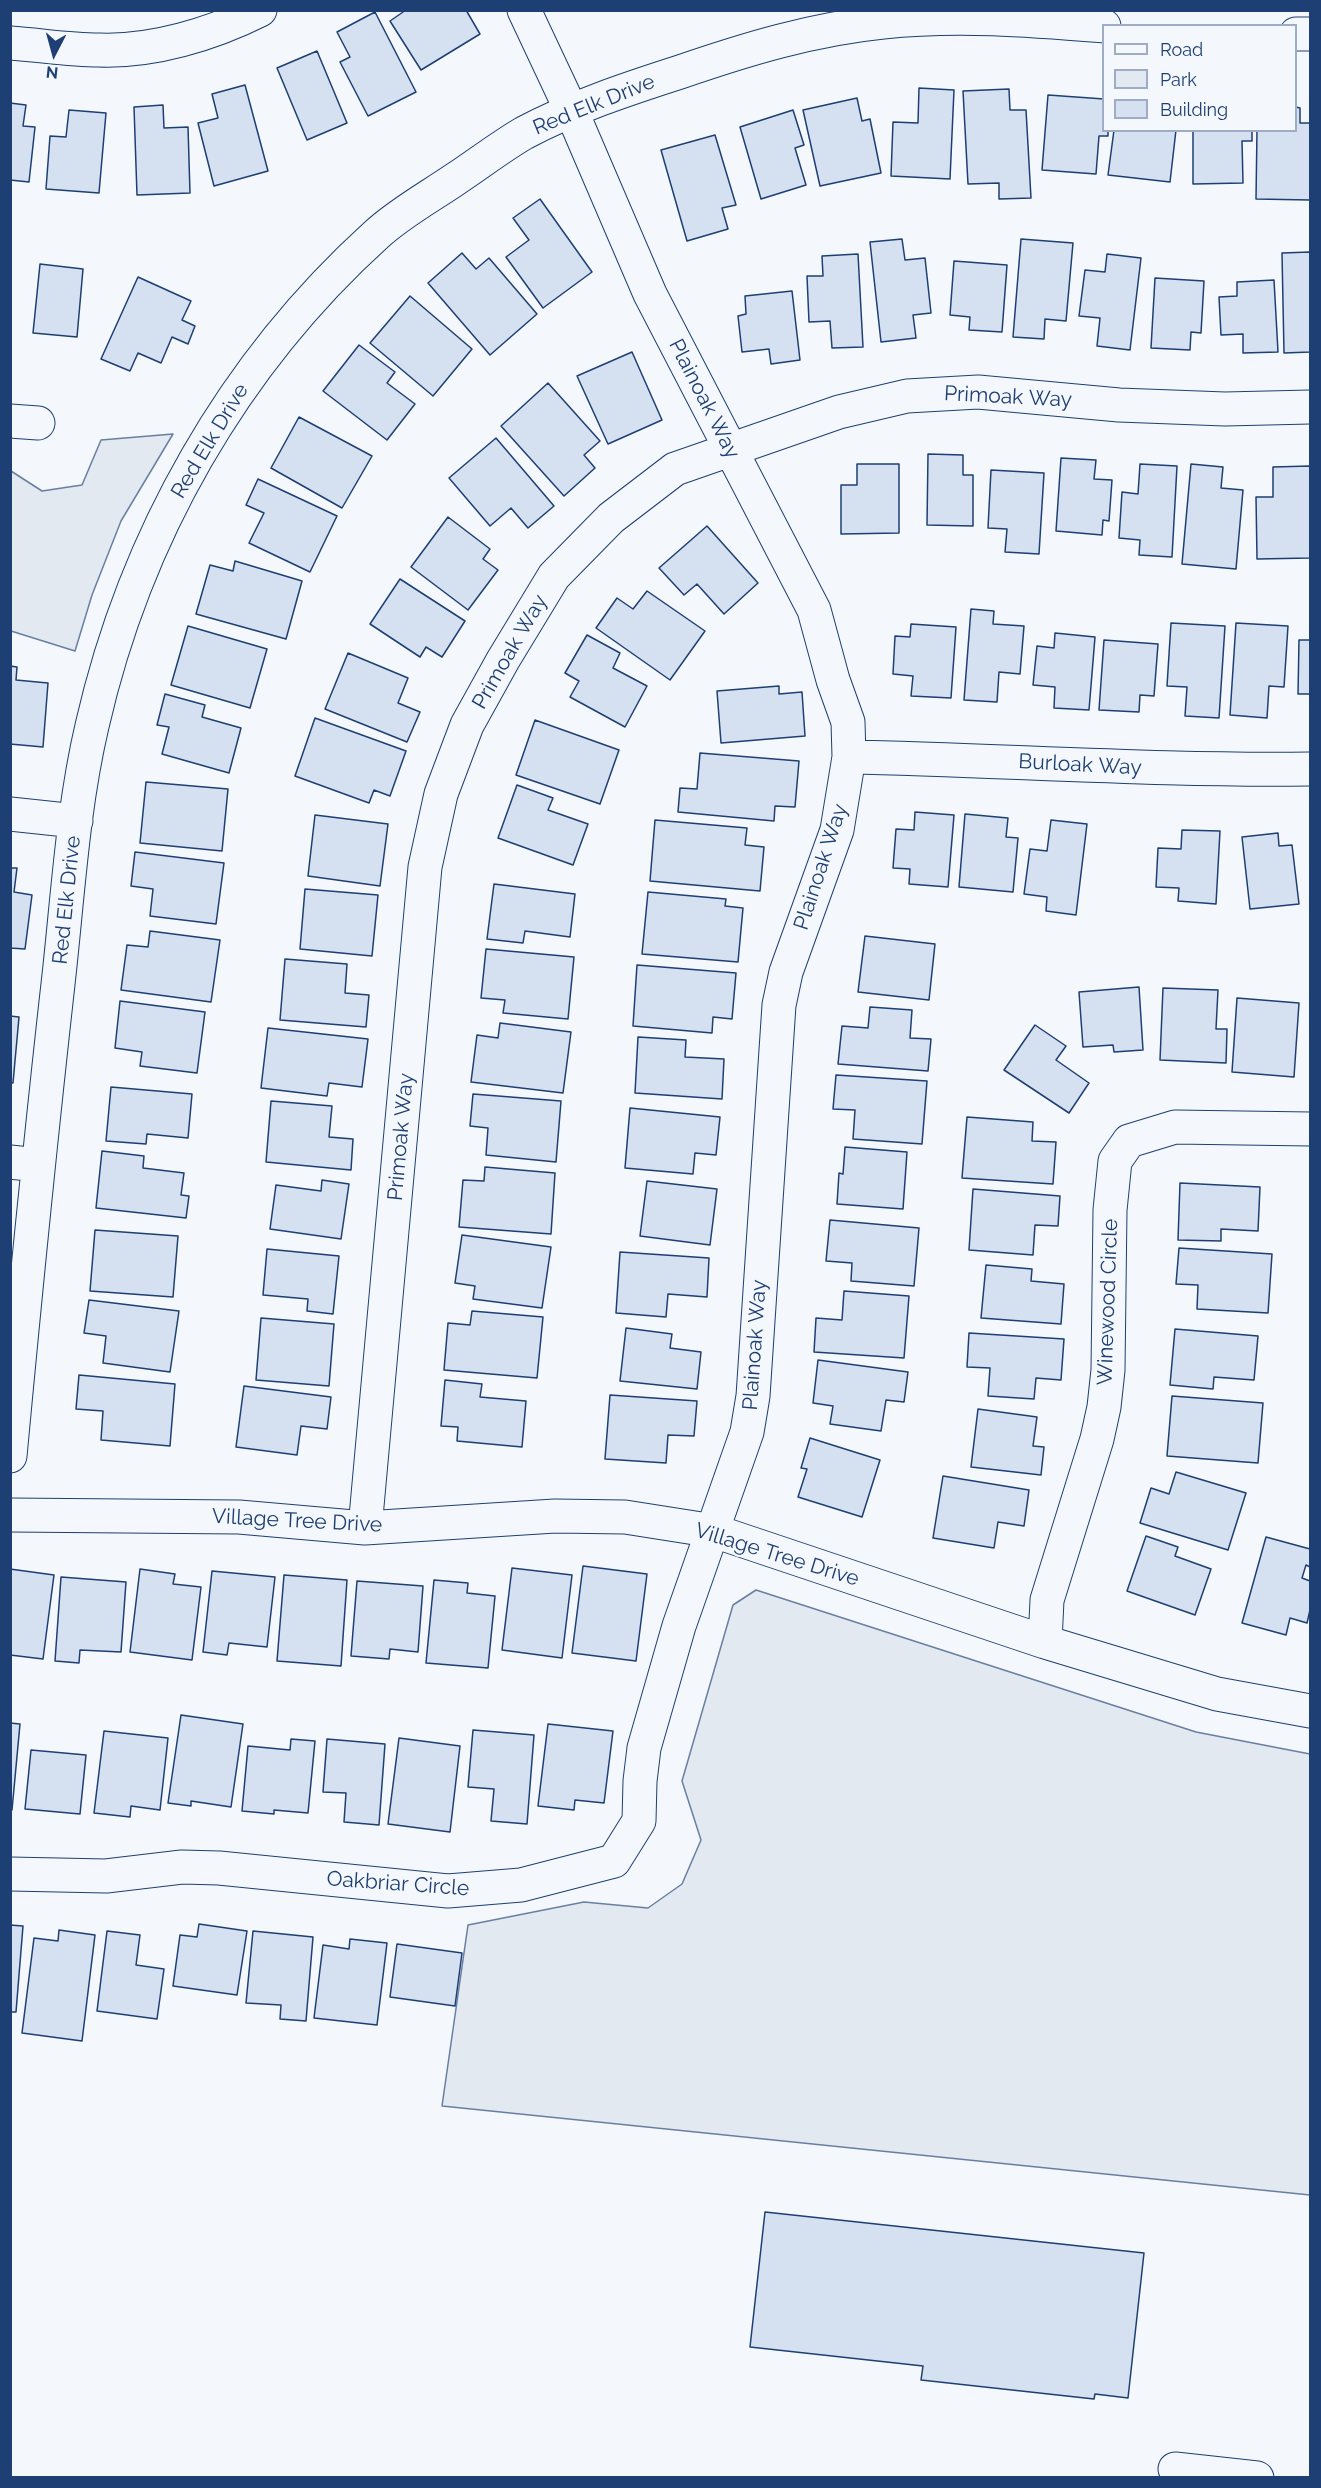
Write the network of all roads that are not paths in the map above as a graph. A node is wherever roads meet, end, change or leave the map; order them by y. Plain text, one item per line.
1 (260, 10) edge
2 (524, 10) edge
3 (1102, 26) edge
4 (10, 43) edge
5 (571, 110) junction
6 (1311, 407) edge
7 (729, 450) junction
8 (849, 757) junction
9 (1311, 769) edge
10 (10, 814) edge
11 (76, 821) junction
12 (1311, 1129) edge
13 (24, 1164) edge
14 (10, 1456) edge
15 (10, 1515) edge
16 (366, 1528) junction
17 (714, 1531) junction
18 (1045, 1642) junction
19 (1311, 1712) edge
20 (10, 1874) edge
21 (1175, 2469) dead end
22 (1257, 2478) edge

1 - 4 street
2 - 5 street, Plainoak Way
3 - 5 street, Red Elk Drive
5 - 7 street, Plainoak Way
5 - 11 street, Red Elk Drive
6 - 7 street, Primoak Way
7 - 8 street, Plainoak Way
7 - 16 street, Primoak Way
8 - 9 street, Burloak Way
8 - 17 street, Plainoak Way
10 - 11 street
11 - 13 street, Red Elk Drive
12 - 18 street, Winewood Circle
13 - 14 street, Red Elk Drive
15 - 16 street, Village Tree Drive
16 - 17 street, Village Tree Drive
17 - 18 street, Village Tree Drive
17 - 20 street, Oakbriar Circle
18 - 19 street, Village Tree Drive
21 - 22 street

